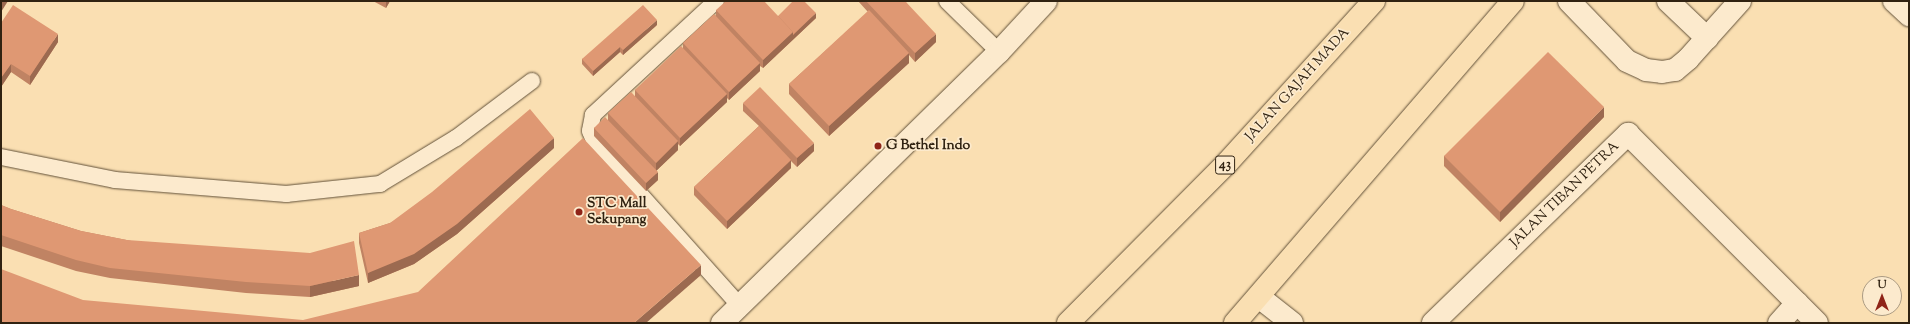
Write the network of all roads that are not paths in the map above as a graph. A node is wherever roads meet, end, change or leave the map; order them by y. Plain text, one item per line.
1 (716, 1) edge
2 (946, 1) edge
3 (1046, 1) edge
4 (1374, 1) edge
5 (1513, 1) edge
6 (1569, 1) edge
7 (1668, 1) edge
8 (1740, 1) edge
9 (1894, 1) edge
10 (1909, 15) edge
11 (1707, 38) junction
12 (1000, 52) junction
13 (532, 80) dead end
14 (1, 157) edge
15 (1259, 297) junction
16 (1798, 303) junction
17 (739, 305) junction
18 (722, 323) edge
19 (1068, 323) edge
20 (1235, 323) edge
21 (1292, 323) edge
22 (1433, 323) edge
23 (1779, 323) edge
24 (1818, 323) edge

1 - 17 lane
2 - 12 lane
3 - 12 street
4 - 19 highway, JALAN GAJAH MADA / 43
5 - 15 highway
6 - 11 street
7 - 11 street
8 - 11 street
9 - 10 street
12 - 17 street
13 - 14 lane
15 - 20 highway
15 - 21 street
16 - 22 street, JALAN TIBAN PETRA
16 - 23 street
16 - 24 street, JALAN TIBAN PETRA
17 - 18 street

